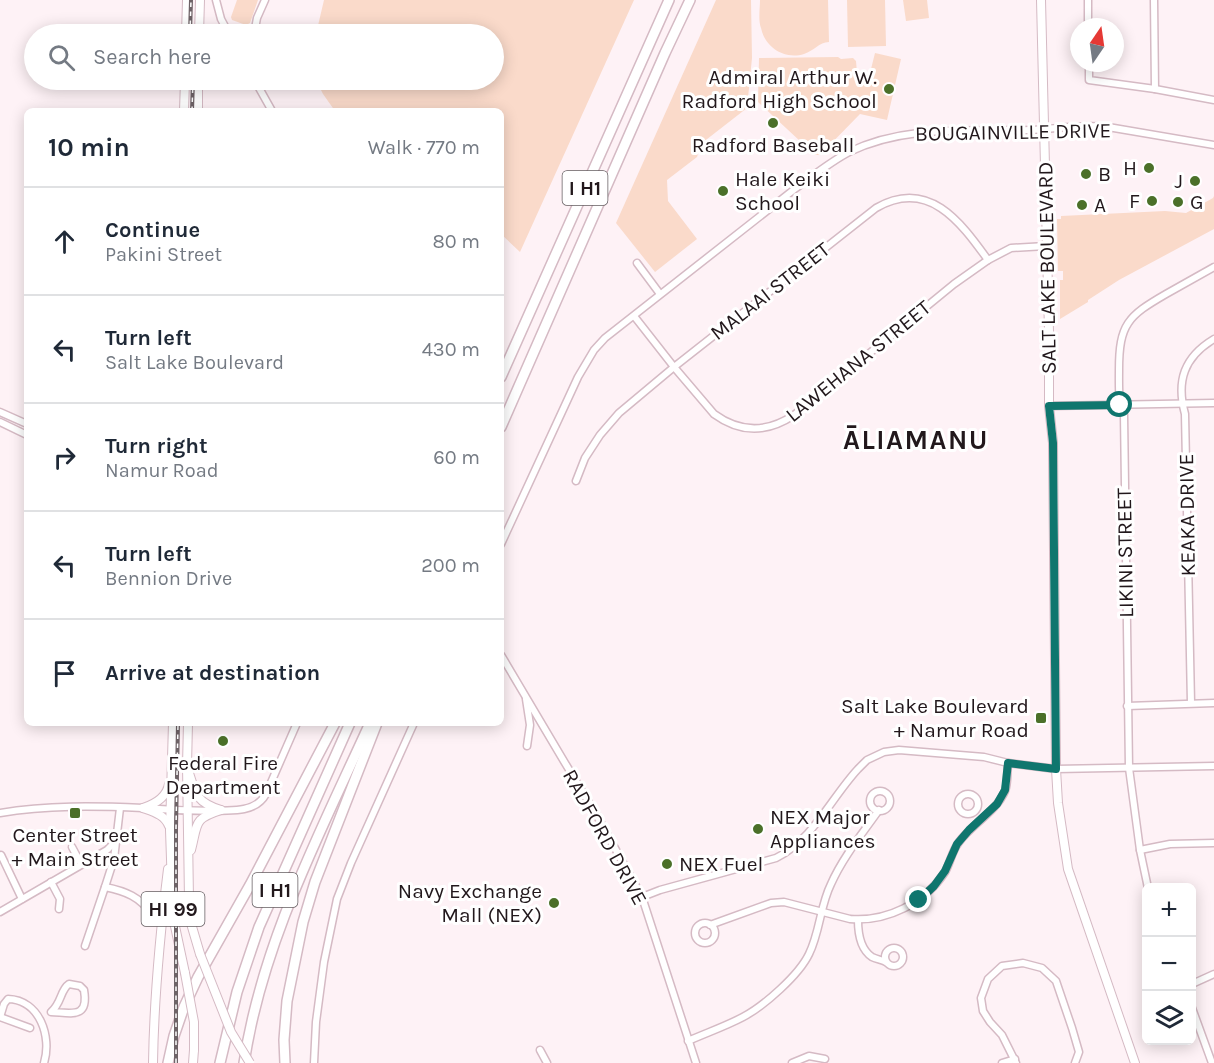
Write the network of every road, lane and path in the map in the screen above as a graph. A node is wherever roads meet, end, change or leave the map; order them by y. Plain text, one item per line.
1 (187, 0) edge
2 (200, 0) edge
3 (216, 0) edge
4 (265, 0) edge
5 (669, 0) edge
6 (690, 0) edge
7 (1041, 0) edge
8 (1088, 0) edge
9 (1154, 0) edge
10 (1088, 18) edge
11 (186, 24) edge
12 (199, 24) edge
13 (224, 24) edge
14 (256, 24) edge
15 (1089, 72) edge
16 (1155, 89) junction
17 (185, 90) edge
18 (198, 90) edge
19 (260, 90) edge
20 (1214, 100) edge
21 (184, 108) edge
22 (198, 108) edge
23 (270, 108) edge
24 (1044, 129) junction
25 (1214, 145) edge
26 (1046, 246) junction
27 (988, 260) junction
28 (637, 263) dead end
29 (1214, 267) edge
30 (660, 294) junction
31 (634, 316) junction
32 (1214, 339) edge
33 (674, 367) junction
34 (504, 369) edge
35 (1182, 403) junction
36 (1214, 403) edge
37 (1120, 405) junction
38 (1049, 406) junction
39 (0, 412) edge
40 (504, 420) edge
41 (0, 422) edge
42 (24, 423) edge
43 (24, 434) edge
44 (576, 481) dead end
45 (504, 538) edge
46 (504, 660) edge
47 (525, 696) junction
48 (1214, 703) edge
49 (1191, 704) junction
50 (1127, 706) junction
51 (173, 726) edge
52 (188, 726) edge
53 (296, 726) edge
54 (333, 726) edge
55 (349, 726) edge
56 (369, 726) edge
57 (376, 726) edge
58 (413, 726) edge
59 (527, 746) dead end
60 (1008, 763) junction
61 (187, 766) junction
62 (1214, 766) edge
63 (172, 768) junction
64 (1129, 768) junction
65 (1056, 769) junction
66 (120, 808) junction
67 (143, 808) junction
68 (170, 810) junction
69 (221, 810) junction
70 (879, 810) dead end
71 (975, 810) dead end
72 (188, 811) junction
73 (0, 813) edge
74 (982, 818) junction
75 (170, 830) junction
76 (118, 832) junction
77 (1214, 843) edge
78 (170, 844) junction
79 (72, 847) dead end
80 (1140, 850) junction
81 (1, 855) edge
82 (189, 860) junction
83 (81, 864) junction
84 (51, 882) junction
85 (1147, 883) edge
86 (105, 887) junction
87 (642, 897) junction
88 (22, 899) junction
89 (59, 909) dead end
90 (0, 912) edge
91 (822, 912) junction
92 (152, 915) dead end
93 (858, 920) junction
94 (710, 925) dead end
95 (85, 946) dead end
96 (886, 962) dead end
97 (1214, 974) edge
98 (1196, 982) edge
99 (184, 1007) junction
100 (51, 1012) junction
101 (0, 1017) edge
102 (40, 1019) junction
103 (1196, 1021) edge
104 (30, 1028) dead end
105 (231, 1032) junction
106 (688, 1041) junction
107 (540, 1050) dead end
108 (825, 1059) dead end
109 (1015, 1061) edge
110 (1212, 1062) edge
111 (44, 1063) edge
112 (153, 1063) edge
113 (168, 1063) edge
114 (174, 1063) edge
115 (193, 1063) edge
116 (220, 1063) edge
117 (243, 1063) edge
118 (250, 1063) edge
119 (286, 1063) edge
120 (314, 1063) edge
121 (547, 1063) edge
122 (696, 1063) edge
123 (792, 1063) edge
124 (1002, 1063) edge
125 (1075, 1063) edge
126 (1135, 1063) edge

1 - 11 main road
2 - 12 main road
3 - 13 street
4 - 14 street
5 - 34 highway, I H1
6 - 40 highway, I H1
7 - 24 main road, SALT LAKE BOULEVARD
8 - 10 street
9 - 16 street
15 - 16 street
16 - 20 street
17 - 21 main road
18 - 22 main road
19 - 23 street
24 - 25 street, BOUGAINVILLE DRIVE
24 - 26 main road, SALT LAKE BOULEVARD
24 - 30 street, BOUGAINVILLE DRIVE
26 - 27 street, LAWEHANA STREET
26 - 38 main road, SALT LAKE BOULEVARD
27 - 33 street, LAWEHANA STREET
27 - 33 street, MALAAI STREET
28 - 30 street
29 - 37 street, LIKINI STREET
30 - 31 street, BOUGAINVILLE DRIVE
31 - 33 street, LAWEHANA STREET
31 - 45 street, BOUGAINVILLE DRIVE
32 - 35 street, KEAKA DRIVE
33 - 44 street, MALAAI STREET
35 - 36 street
35 - 37 street
35 - 49 street, KEAKA DRIVE
37 - 38 street
37 - 50 street, LIKINI STREET
38 - 65 main road, SALT LAKE BOULEVARD
39 - 42 street
41 - 43 street
46 - 47 street, RADFORD DRIVE
47 - 59 street
47 - 87 street, RADFORD DRIVE
48 - 49 street
49 - 50 street
50 - 64 street, LIKINI STREET
51 - 63 main road, HI 99
52 - 61 main road, HI 99
53 - 69 street
54 - 99 highway
55 - 116 highway, I H1
56 - 117 highway, I H1
57 - 119 highway
58 - 120 street
60 - 65 street
60 - 74 street
60 - 87 street
61 - 69 main road
61 - 72 main road, HI 99
62 - 64 street
63 - 67 main road
63 - 68 main road, HI 99
64 - 65 street
64 - 80 street, LIKINI STREET
65 - 126 main road, SALT LAKE BOULEVARD
66 - 67 street
66 - 73 street
66 - 76 street
67 - 68 street
67 - 75 main road
68 - 72 street
68 - 75 main road, HI 99
69 - 72 street
69 - 82 main road
70 - 91 street
71 - 74 street
72 - 82 main road, HI 99
74 - 93 street
75 - 78 main road, HI 99
76 - 83 street
76 - 86 street
77 - 80 street
78 - 112 main road
78 - 115 main road, HI 99, bridge
79 - 83 street
80 - 85 street, LIKINI STREET
81 - 88 street
82 - 105 main road, HI 99, bridge
83 - 84 street
84 - 88 street
84 - 89 street
86 - 92 street
86 - 95 street
87 - 106 street, RADFORD DRIVE
88 - 90 street
91 - 93 street
91 - 94 street
91 - 106 street
93 - 96 street
97 - 98 street
99 - 113 highway
99 - 114 highway
100 - 100 street
100 - 102 street
101 - 102 street
101 - 104 street
102 - 111 street
103 - 110 street
105 - 117 main road, HI 99, bridge
105 - 118 main road, bridge
106 - 122 street, RADFORD DRIVE
107 - 121 street
108 - 123 street
109 - 124 street
109 - 125 street

